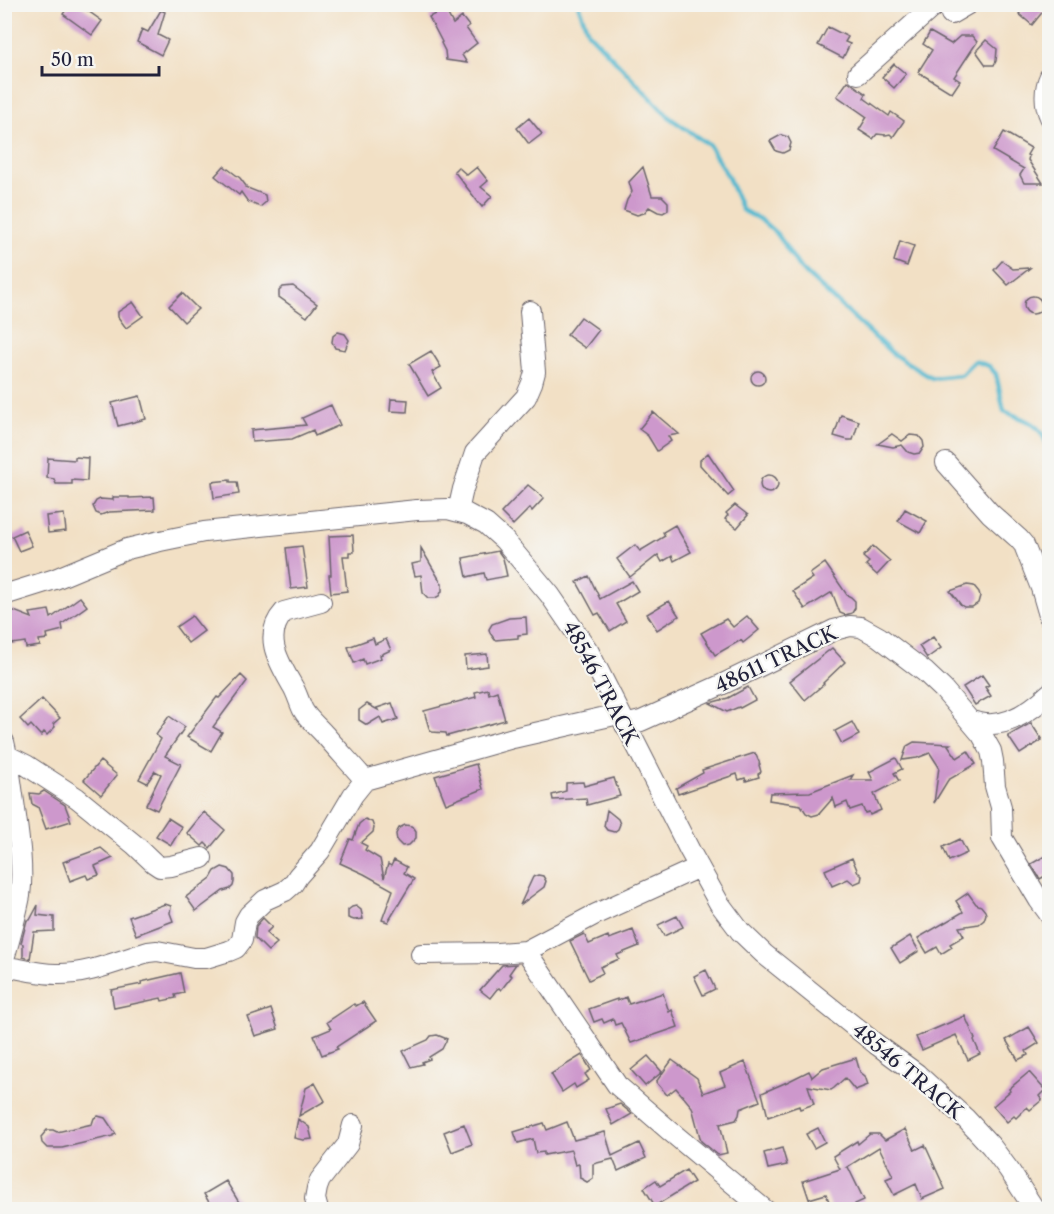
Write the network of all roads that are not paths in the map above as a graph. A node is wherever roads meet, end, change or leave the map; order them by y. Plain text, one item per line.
1 (952, 8) edge
2 (858, 74) dead end
3 (1050, 76) edge
4 (1050, 117) edge
5 (530, 311) dead end
6 (946, 463) dead end
7 (458, 511) junction
8 (4, 595) edge
9 (321, 603) dead end
10 (1050, 619) edge
11 (1050, 693) edge
12 (622, 719) junction
13 (971, 721) junction
14 (6, 749) edge
15 (365, 780) junction
16 (202, 858) dead end
17 (699, 867) junction
18 (1050, 915) edge
19 (526, 951) junction
20 (422, 954) dead end
21 (4, 959) edge
22 (4, 966) edge
23 (353, 1125) dead end
24 (318, 1209) edge
25 (765, 1209) edge
26 (1035, 1209) edge

1 - 2 street
3 - 4 street
5 - 7 street
6 - 10 street
7 - 8 street, 48546 TRACK
7 - 12 street, 48546 TRACK
9 - 15 street
11 - 13 street
12 - 13 street, 48611 TRACK
12 - 15 street, 48611 TRACK
12 - 17 street, 48546 TRACK
13 - 18 street, 48611 TRACK
14 - 16 street
14 - 21 street
15 - 22 street
17 - 19 street
17 - 26 street, 48546 TRACK
19 - 20 street
19 - 25 street
23 - 24 street

